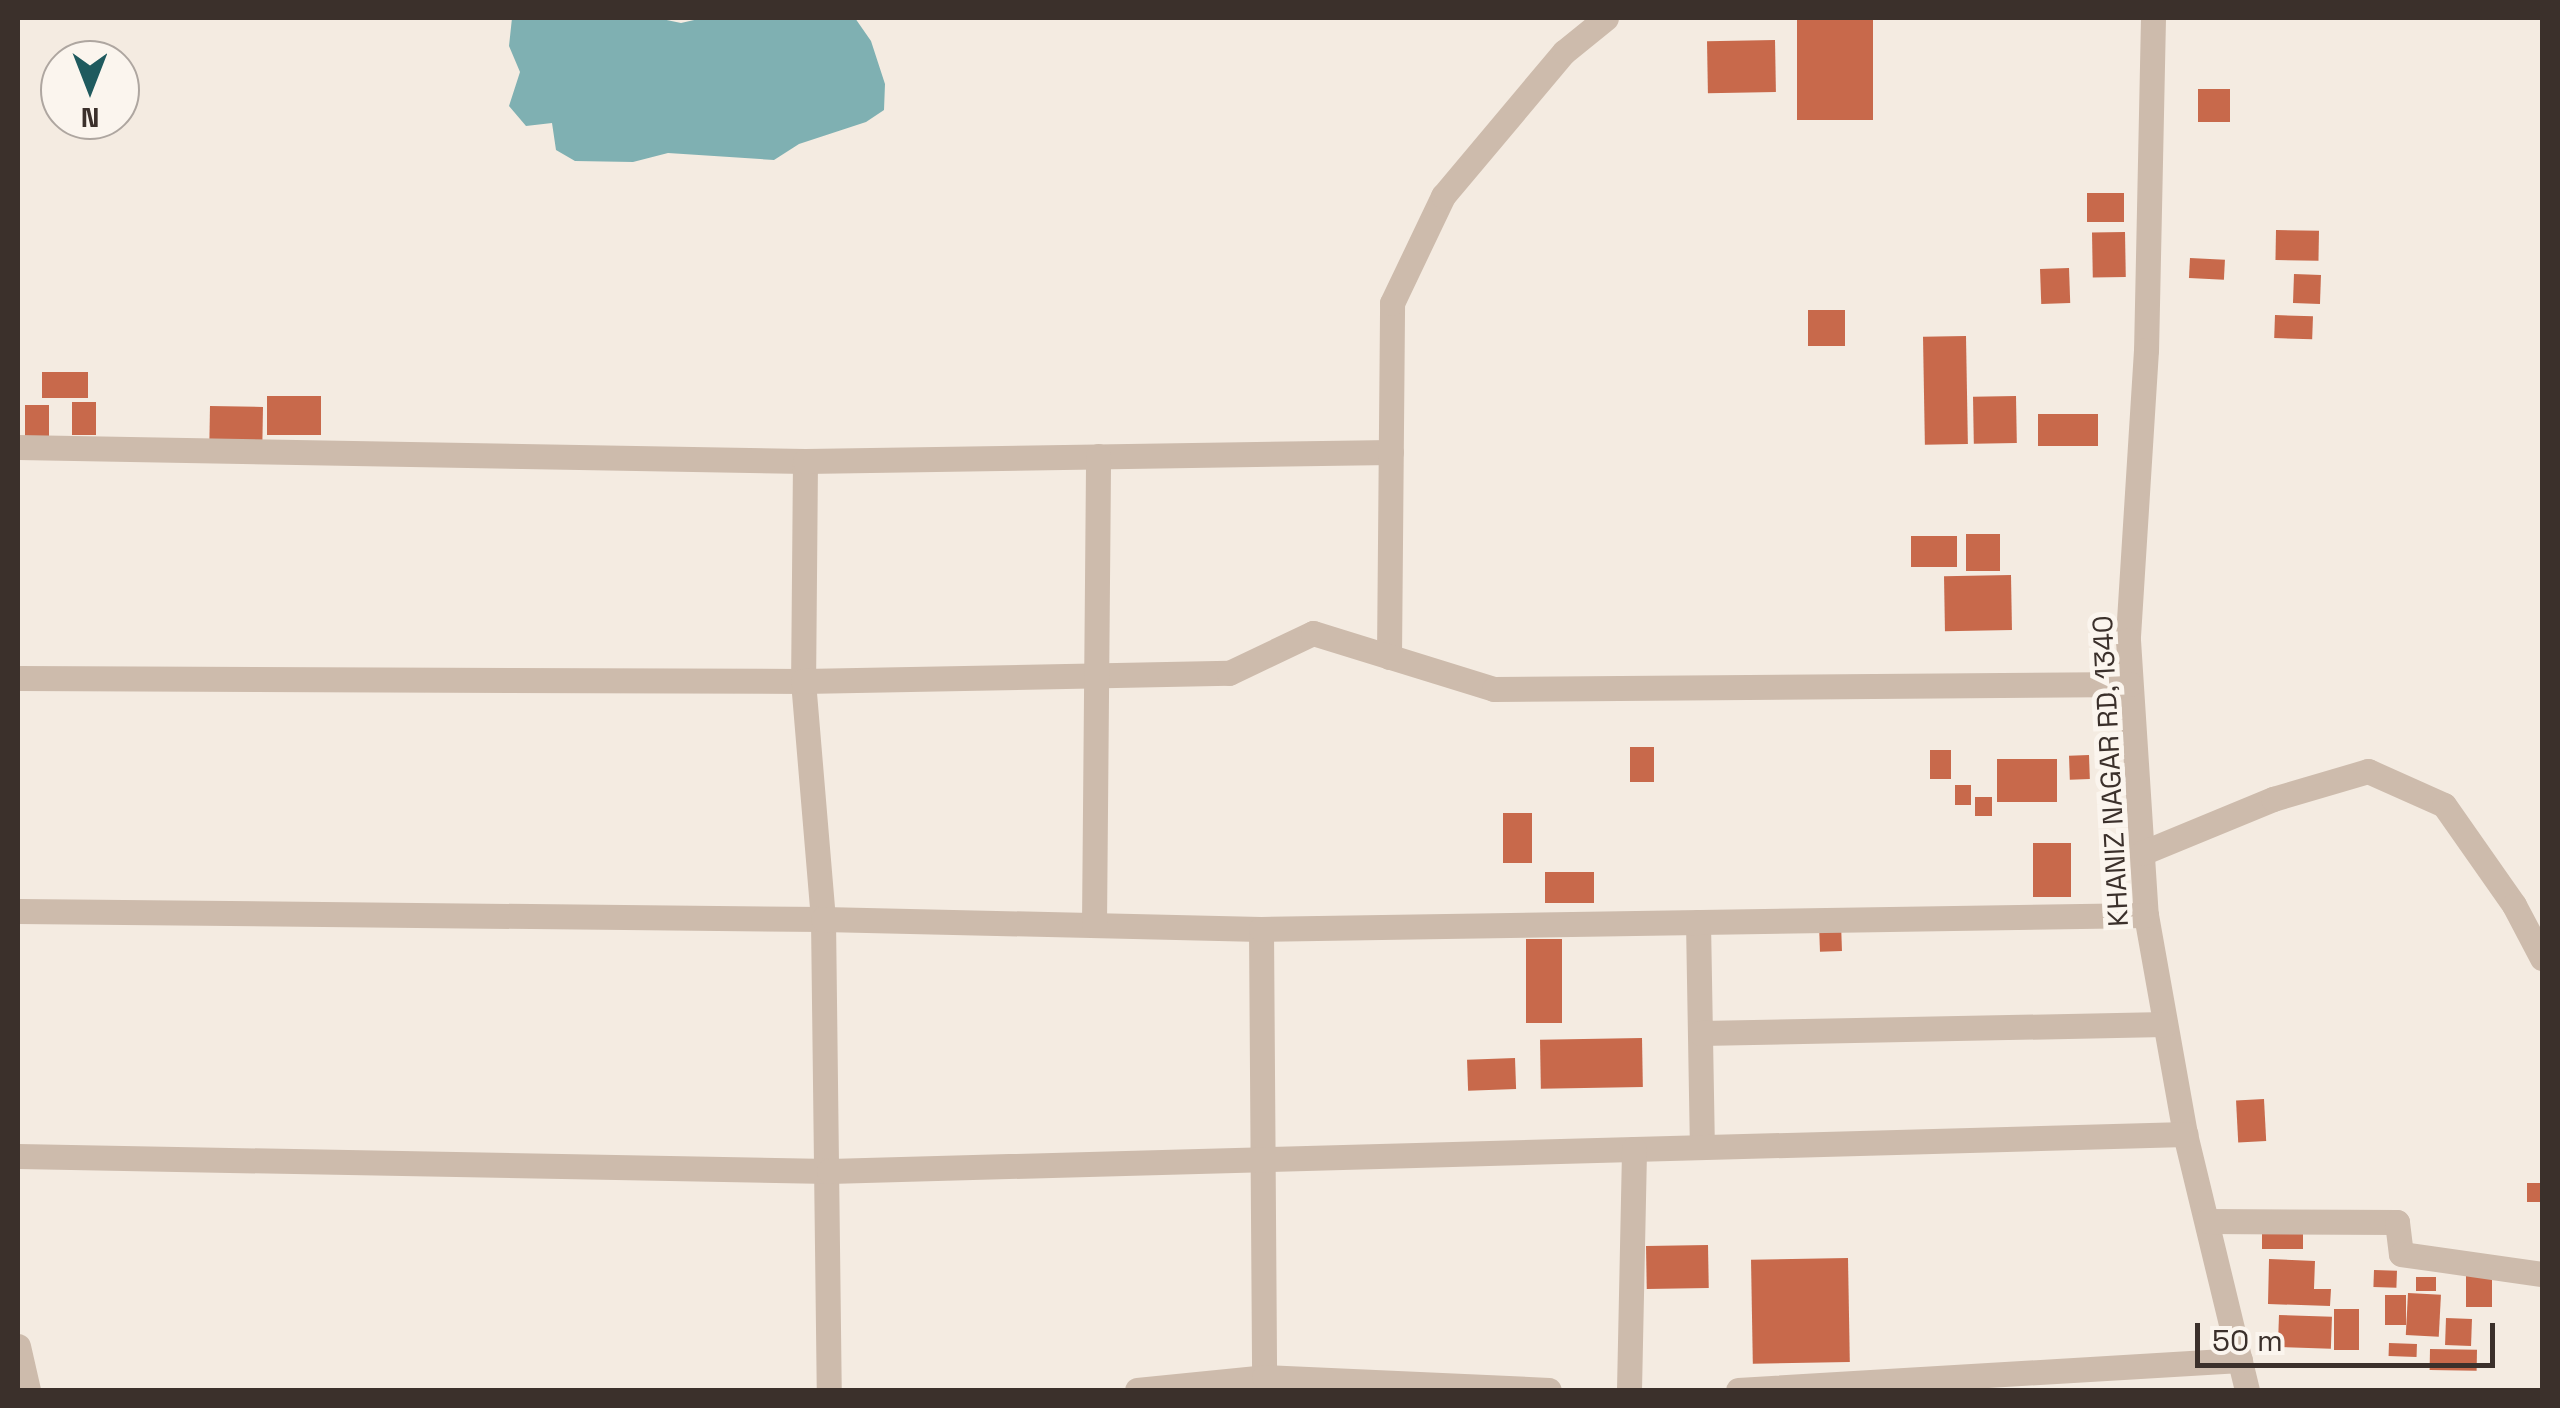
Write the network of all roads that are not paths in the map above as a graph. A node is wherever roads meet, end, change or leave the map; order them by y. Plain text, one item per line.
1 (1606, 18) edge
2 (2154, 18) edge
3 (18, 447) edge
4 (1390, 452) junction
5 (1098, 456) junction
6 (805, 461) junction
7 (1389, 656) junction
8 (1098, 675) junction
9 (18, 678) edge
10 (803, 680) junction
11 (2130, 684) junction
12 (2142, 853) junction
13 (18, 911) edge
14 (2146, 915) junction
15 (822, 919) junction
16 (1698, 922) junction
17 (1094, 925) junction
18 (1260, 929) junction
19 (2542, 958) edge
20 (2165, 1024) junction
21 (1700, 1033) junction
22 (2185, 1134) junction
23 (1702, 1148) junction
24 (1634, 1150) junction
25 (18, 1156) edge
26 (1262, 1160) junction
27 (829, 1172) junction
28 (2207, 1222) junction
29 (2542, 1274) edge
30 (18, 1346) edge
31 (2240, 1360) junction
32 (1264, 1384) edge
33 (28, 1390) edge
34 (829, 1390) edge
35 (1137, 1390) edge
36 (1550, 1390) edge
37 (1629, 1390) edge
38 (1738, 1390) edge
39 (2247, 1390) edge

1 - 4 street
2 - 11 street, KHANIZ NAGAR RD, 1340
3 - 6 street
4 - 5 street
4 - 7 street
5 - 6 street
5 - 8 street
6 - 10 street
7 - 8 street
7 - 11 street
8 - 10 street
8 - 17 street
9 - 10 street
10 - 15 street
11 - 12 street, KHANIZ NAGAR RD, 1340
12 - 14 street, KHANIZ NAGAR RD, 1340
12 - 19 street
13 - 15 street
14 - 16 street
14 - 20 street, KHANIZ NAGAR RD, 1340
15 - 17 street
15 - 27 street
16 - 18 street
16 - 21 street
17 - 18 street
18 - 26 street
20 - 21 street
20 - 22 street, KHANIZ NAGAR RD, 1340
21 - 23 street
22 - 23 street
22 - 28 street, KHANIZ NAGAR RD, 1340
23 - 24 street
24 - 26 street
24 - 37 street
25 - 27 street
26 - 27 street
26 - 32 street
27 - 34 street
28 - 29 street
28 - 31 street, KHANIZ NAGAR RD, 1340
30 - 33 street
31 - 38 street
31 - 39 street, KHANIZ NAGAR RD, 1340
32 - 35 street
32 - 36 street

